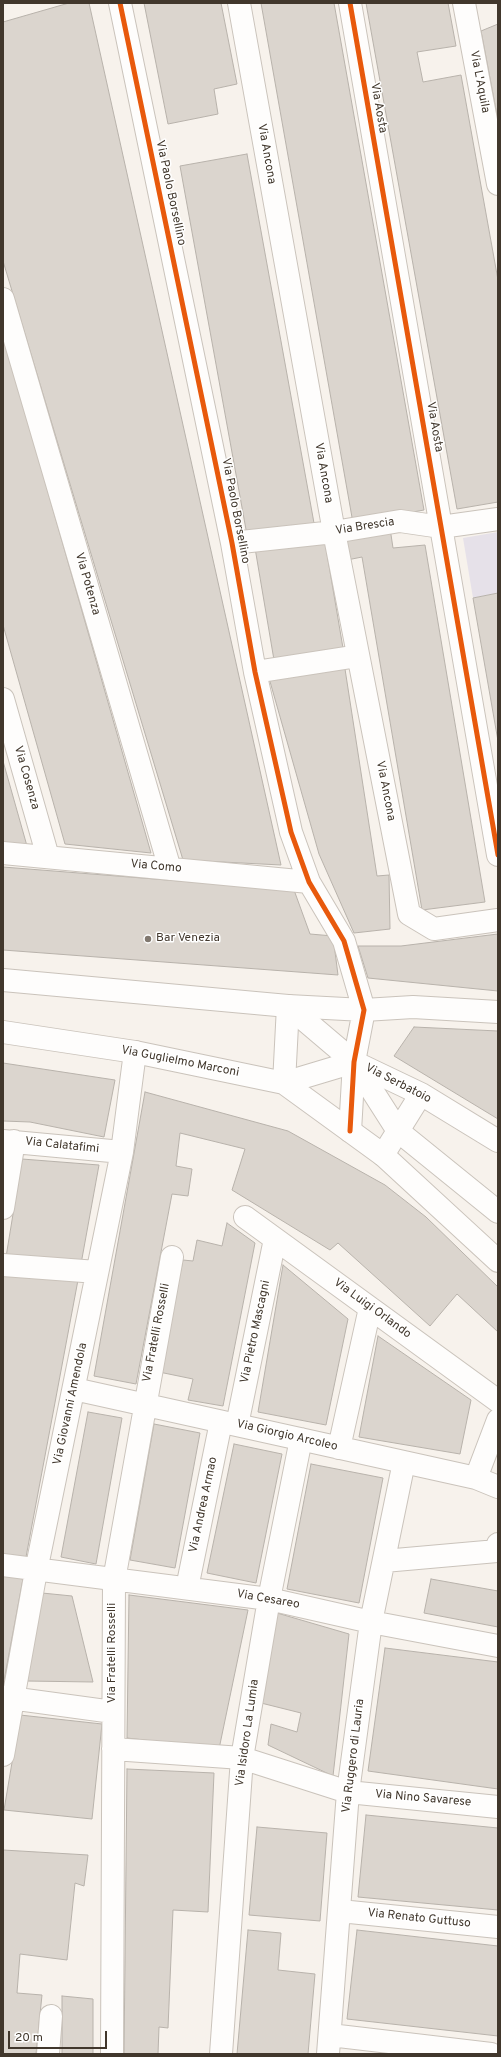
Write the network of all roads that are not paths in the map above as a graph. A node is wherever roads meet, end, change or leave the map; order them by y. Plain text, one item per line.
1 (120, 3) edge
2 (239, 3) edge
3 (350, 3) edge
4 (464, 3) edge
5 (498, 184) edge
6 (3, 299) edge
7 (498, 519) edge
8 (441, 527) junction
9 (334, 532) junction
10 (232, 544) junction
11 (358, 656) junction
12 (255, 672) junction
13 (3, 700) edge
14 (3, 853) edge
15 (498, 855) edge
16 (48, 858) junction
17 (170, 869) junction
18 (308, 882) junction
19 (498, 920) edge
20 (3, 980) edge
21 (288, 1006) junction
22 (364, 1010) junction
23 (498, 1012) edge
24 (3, 1032) edge
25 (135, 1052) junction
26 (354, 1062) junction
27 (284, 1083) junction
28 (421, 1094) junction
29 (350, 1131) junction
30 (398, 1131) junction
31 (8, 1141) edge
32 (498, 1141) edge
33 (122, 1152) junction
34 (382, 1155) junction
35 (3, 1208) edge
36 (498, 1212) edge
37 (246, 1217) dead end
38 (275, 1239) junction
39 (172, 1257) dead end
40 (498, 1261) edge
41 (3, 1265) edge
42 (98, 1272) junction
43 (370, 1308) junction
44 (74, 1389) junction
45 (498, 1401) edge
46 (144, 1404) junction
47 (498, 1420) edge
48 (229, 1423) junction
49 (301, 1439) junction
50 (339, 1448) junction
51 (404, 1462) junction
52 (476, 1478) junction
53 (498, 1487) edge
54 (498, 1544) edge
55 (384, 1561) junction
56 (3, 1566) edge
57 (36, 1570) junction
58 (114, 1580) junction
59 (187, 1588) junction
60 (269, 1599) junction
61 (371, 1622) junction
62 (498, 1646) edge
63 (8, 1698) edge
64 (113, 1712) junction
65 (113, 1749) junction
66 (3, 1755) edge
67 (242, 1758) junction
68 (348, 1792) junction
69 (498, 1807) edge
70 (340, 1911) junction
71 (498, 1927) edge
72 (51, 2016) dead end
73 (329, 2045) edge
74 (48, 2054) edge
75 (112, 2054) edge
76 (221, 2054) edge
77 (491, 2054) edge

1 - 10 street, Via Paolo Borsellino
2 - 9 street, Via Ancona
3 - 8 street, Via Aosta
4 - 5 street, Via L'Aquila
6 - 17 street, Via Potenza
7 - 8 street, Via Brescia
8 - 9 street, Via Brescia
8 - 15 street, Via Aosta
9 - 10 street, Via Brescia
9 - 11 street, Via Ancona
10 - 12 street, Via Paolo Borsellino
11 - 12 street
11 - 19 street, Via Ancona
12 - 18 street, Via Paolo Borsellino
13 - 16 street, Via Cosenza
14 - 16 street, Via Como
16 - 17 street, Via Como
17 - 18 street, Via Como
18 - 22 street, Via Paolo Borsellino
20 - 21 street
21 - 22 street
21 - 26 street
21 - 27 street
22 - 23 street
22 - 26 street
24 - 25 street, Via Guglielmo Marconi
25 - 27 street, Via Guglielmo Marconi
25 - 33 street, Via Giovanni Amendola
26 - 27 street, Via Guglielmo Marconi
26 - 28 street, Via Serbatoio
26 - 29 street
26 - 30 street, Via Serbatoio
27 - 29 street
28 - 30 street
28 - 32 street, Via Serbatoio
29 - 34 street
30 - 34 street
30 - 36 street, Via Serbatoio
31 - 33 street, Via Calatafimi
31 - 35 street
33 - 42 street, Via Giovanni Amendola
34 - 40 street
37 - 38 street, Via Luigi Orlando
38 - 43 street, Via Luigi Orlando
38 - 48 street, Via Pietro Mascagni
39 - 46 street, Via Fratelli Rosselli
41 - 42 street
42 - 44 street, Via Giovanni Amendola
43 - 45 street, Via Luigi Orlando
43 - 50 street
44 - 46 street, Via Giorgio Arcoleo
44 - 57 street, Via Giovanni Amendola
46 - 48 street, Via Giorgio Arcoleo
46 - 58 street, Via Fratelli Rosselli
47 - 52 street
48 - 49 street, Via Giorgio Arcoleo
48 - 59 street, Via Andrea Armao
49 - 50 street, Via Giorgio Arcoleo
49 - 60 street, Via Isidoro La Lumia
50 - 51 street, Via Giorgio Arcoleo
51 - 52 street, Via Giorgio Arcoleo
51 - 55 street, Via Ruggero di Lauria
52 - 53 street, Via Giorgio Arcoleo
54 - 55 street
55 - 61 street, Via Ruggero di Lauria
56 - 57 street, Via Cesareo
57 - 58 street, Via Cesareo
57 - 63 street, Via Giovanni Amendola
58 - 59 street, Via Cesareo
58 - 64 street, Via Fratelli Rosselli
59 - 60 street, Via Cesareo
60 - 61 street, Via Cesareo
60 - 67 street, Via Isidoro La Lumia
61 - 62 street, Via Cesareo
61 - 68 street, Via Ruggero di Lauria
63 - 64 street
63 - 66 street, Via Giovanni Amendola
64 - 65 street, Via Fratelli Rosselli
65 - 67 street, Via Nino Savarese
65 - 75 street, Via Fratelli Rosselli
67 - 68 street, Via Nino Savarese
67 - 76 street, Via Isidoro La Lumia
68 - 69 street, Via Nino Savarese
68 - 70 street, Via Ruggero di Lauria
70 - 71 street, Via Renato Guttuso
70 - 73 street, Via Ruggero di Lauria
72 - 74 street
73 - 77 street

